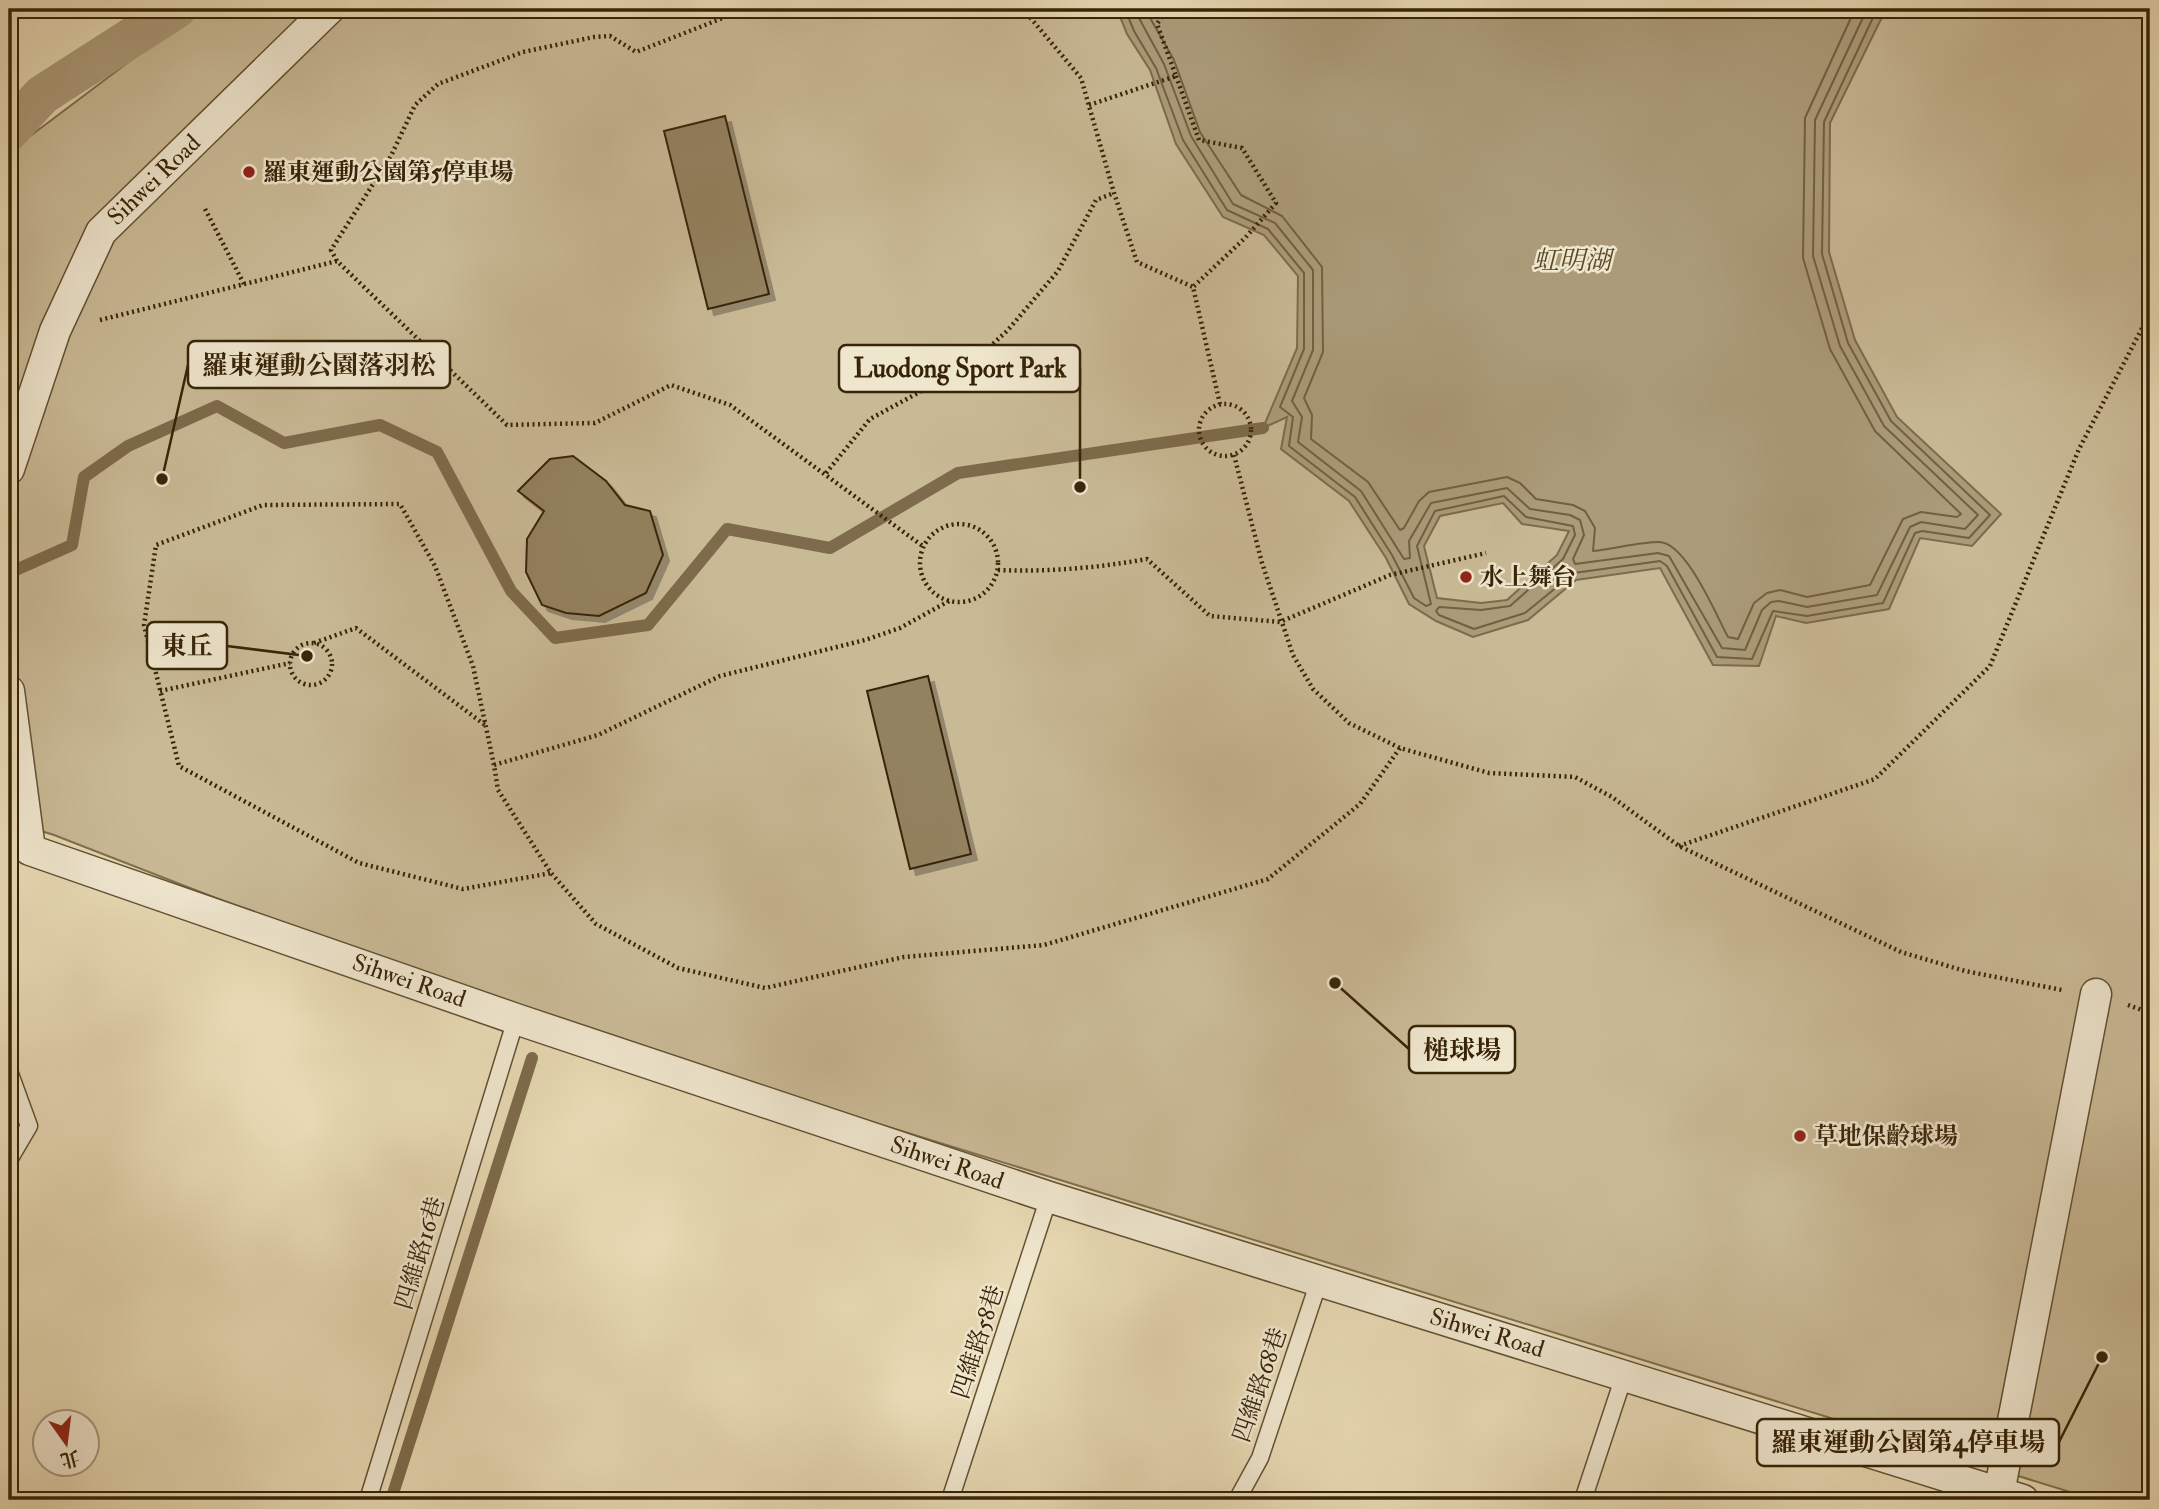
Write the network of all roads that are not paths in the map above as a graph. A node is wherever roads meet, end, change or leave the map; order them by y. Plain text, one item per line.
1 (329, 9) edge
2 (9, 469) edge
3 (9, 691) edge
4 (20, 846) edge
5 (2096, 995) road end
6 (516, 1019) junction
7 (9, 1071) edge
8 (9, 1160) edge
9 (1049, 1197) junction
10 (1319, 1281) junction
11 (1624, 1376) junction
12 (2011, 1496) edge
13 (368, 1500) edge
14 (950, 1500) edge
15 (1237, 1500) edge
16 (1583, 1500) edge

1 - 2 street, Sihwei Road
3 - 4 street, Sihwei Road
4 - 6 street, Sihwei Road
5 - 12 street
6 - 9 street, Sihwei Road
6 - 13 lane, 四維路16巷
7 - 8 lane
9 - 10 street, Sihwei Road
9 - 14 lane, 四維路58巷
10 - 11 street, Sihwei Road
10 - 15 lane, 四維路68巷
11 - 12 street, Sihwei Road
11 - 16 lane

